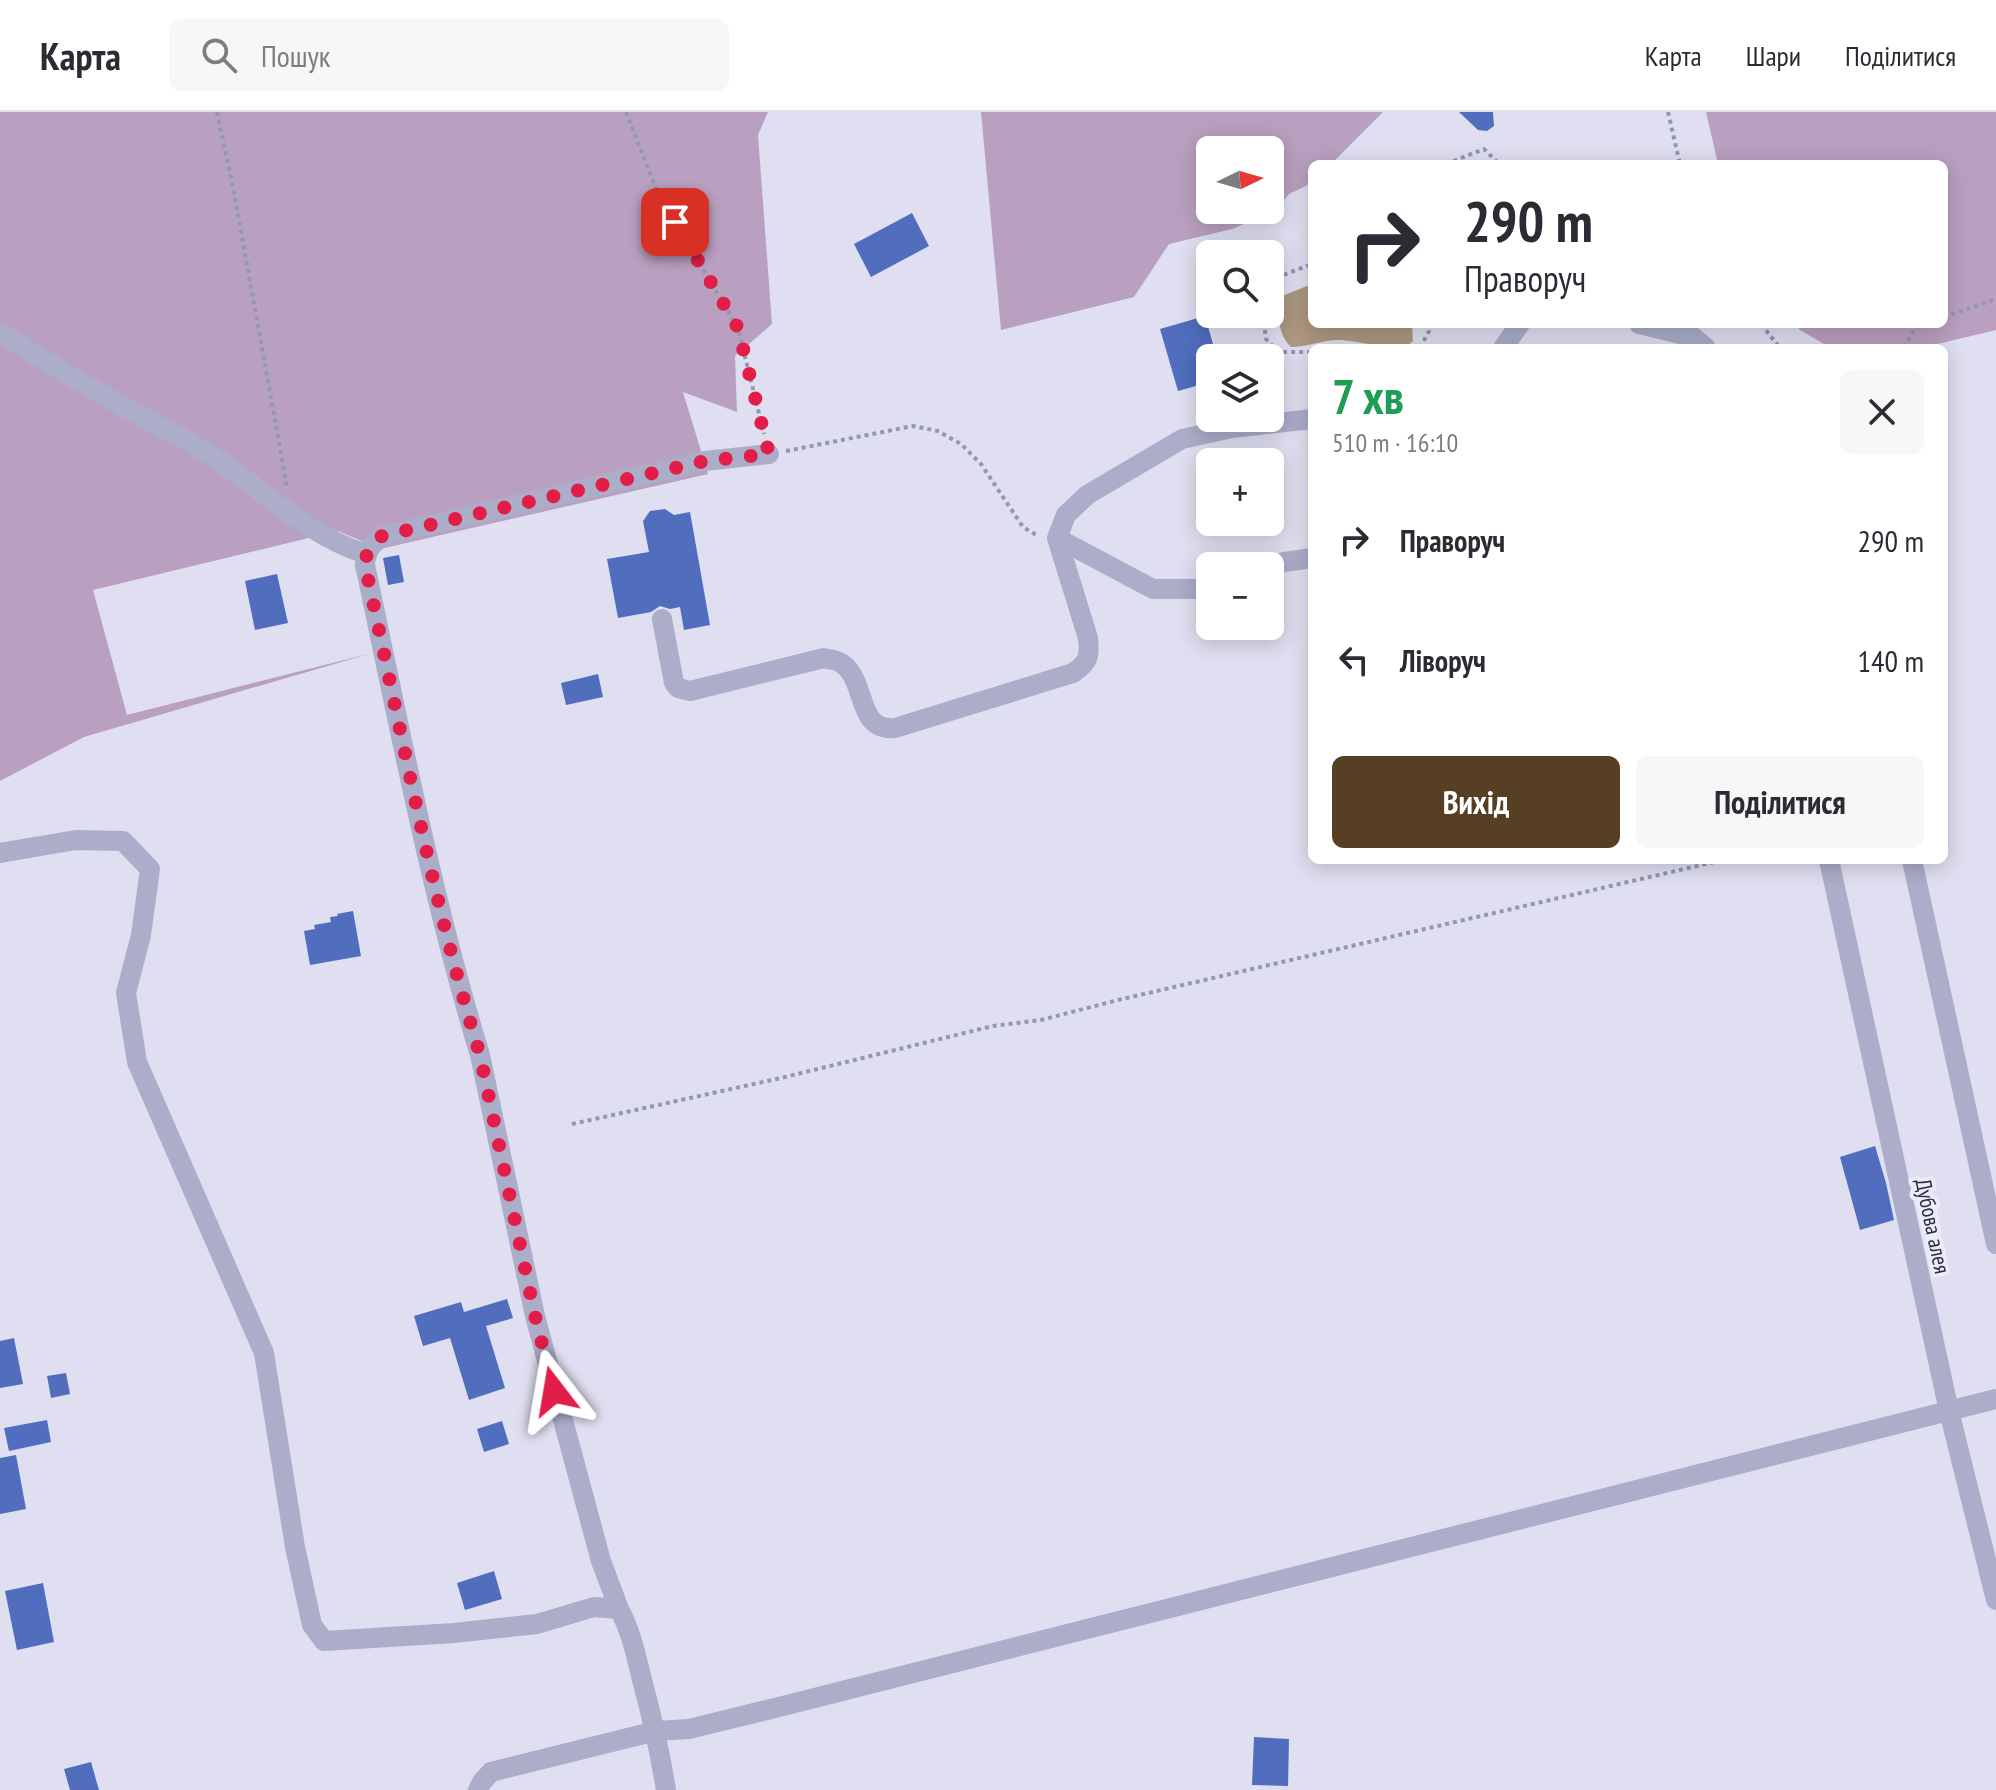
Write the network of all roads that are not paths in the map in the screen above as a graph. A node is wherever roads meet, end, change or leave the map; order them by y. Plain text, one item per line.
1 (1656, 328) edge
2 (0, 333) edge
3 (1701, 344) edge
4 (1308, 419) edge
5 (769, 454) road end
6 (1057, 538) junction
7 (366, 554) junction
8 (1308, 559) edge
9 (1284, 562) edge
10 (1196, 589) edge
11 (662, 619) dead end
12 (0, 853) edge
13 (1830, 864) edge
14 (1913, 864) edge
15 (1996, 1244) edge
16 (1996, 1399) edge
17 (1949, 1411) junction
18 (1996, 1600) edge
19 (619, 1609) junction
20 (656, 1731) junction
21 (478, 1790) edge
22 (666, 1790) edge

1 - 3 street
2 - 7 street
4 - 6 street
5 - 7 street
6 - 10 street
6 - 11 street
7 - 19 street
8 - 9 street
12 - 19 street
13 - 17 street, Дубова алея
14 - 15 street
16 - 17 street
17 - 18 street, Дубова алея
17 - 20 street
19 - 20 street
20 - 21 street
20 - 22 street

